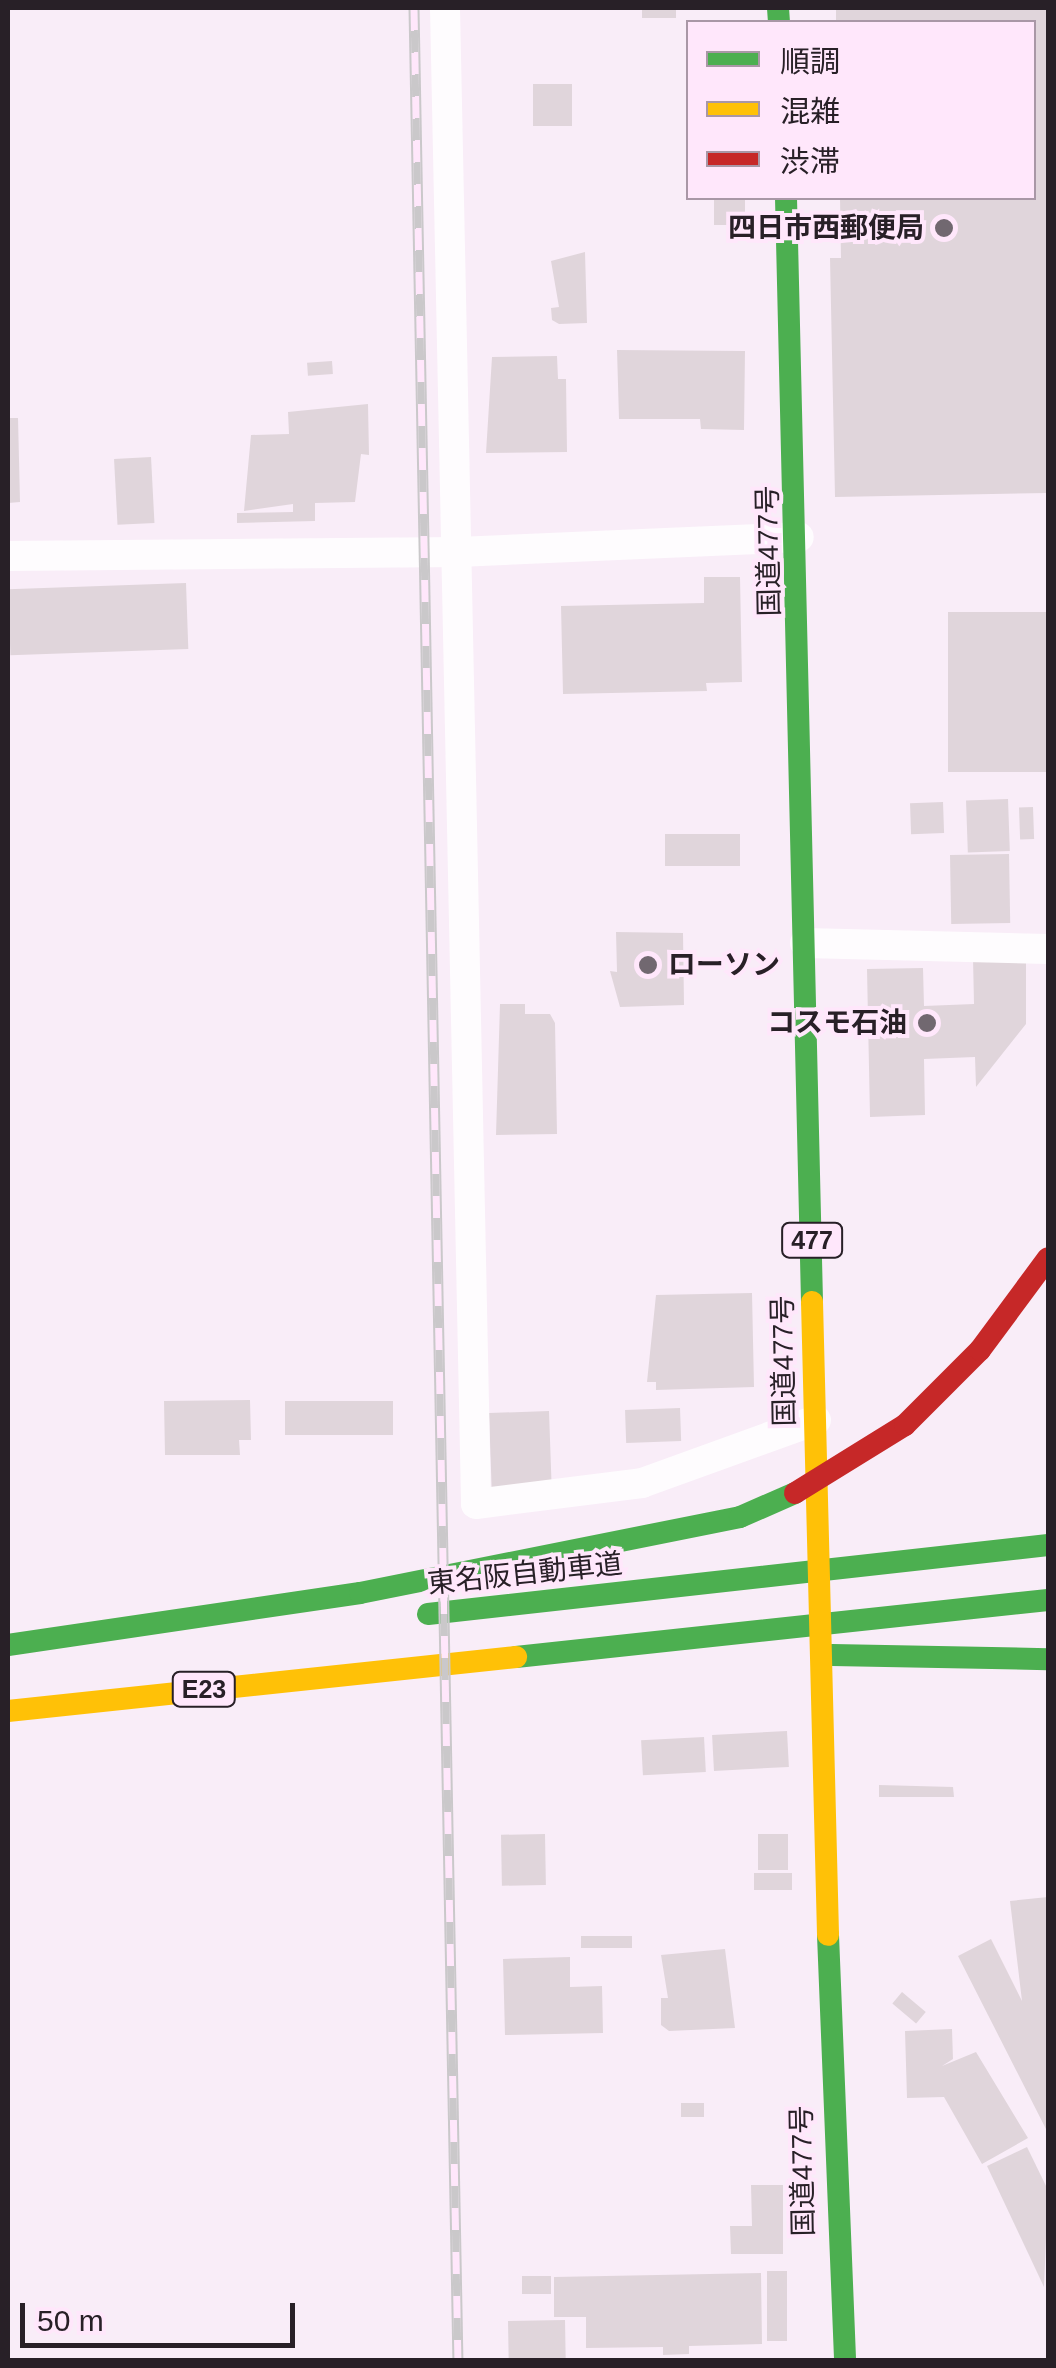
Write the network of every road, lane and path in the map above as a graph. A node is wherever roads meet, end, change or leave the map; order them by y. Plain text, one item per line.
1 (446, 8) edge
2 (786, 200) edge
3 (799, 537) junction
4 (458, 552) junction
5 (8, 556) edge
6 (805, 943) junction
7 (1048, 949) edge
8 (1048, 1258) edge
9 (816, 1420) junction
10 (1048, 1544) edge
11 (1048, 1600) edge
12 (396, 1617) dead end
13 (358, 1620) dead end
14 (8, 1645) edge
15 (514, 1658) junction
16 (1048, 1659) edge
17 (8, 1660) edge
18 (8, 1711) edge
19 (836, 2283) junction
20 (829, 2360) edge
21 (846, 2360) edge

1 - 4 street
2 - 3 highway, 国道477号 / 477
3 - 4 street
3 - 6 highway, 国道477号 / 477
4 - 5 street
4 - 9 street
6 - 7 street
6 - 9 highway, 国道477号 / 477
8 - 14 highway
9 - 19 highway, 国道477号 / 477
10 - 12 highway, 東名阪自動車道
11 - 15 highway
13 - 17 highway, E23
15 - 16 highway
15 - 18 highway, E23
19 - 20 highway, 国道477号 / 477
19 - 21 highway, 国道477号 / 477

